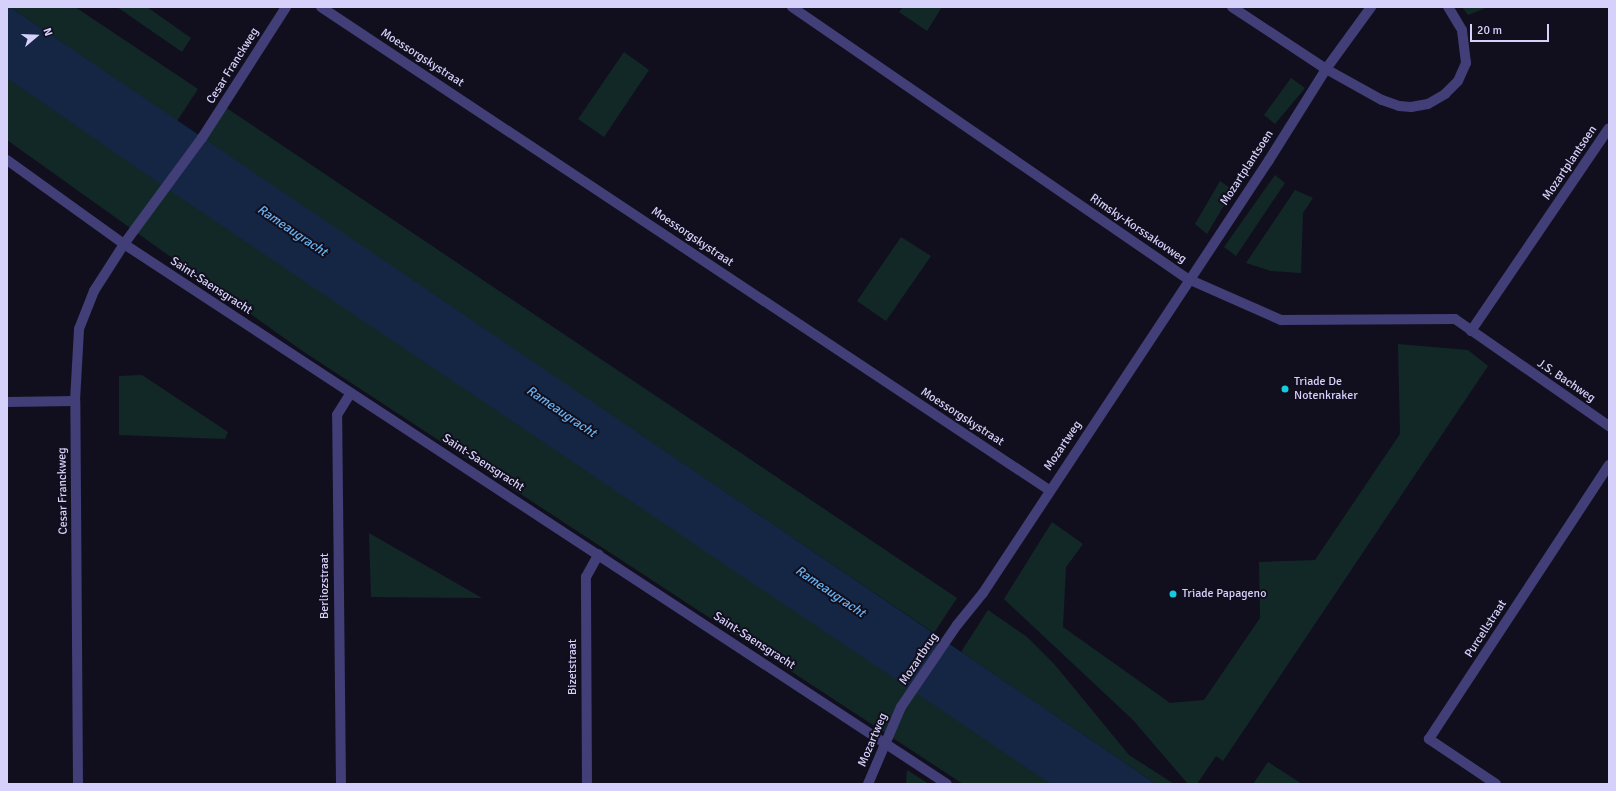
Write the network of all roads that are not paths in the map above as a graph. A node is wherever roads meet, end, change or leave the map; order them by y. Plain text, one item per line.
1 (286, 7) edge
2 (321, 7) edge
3 (792, 7) edge
4 (1232, 7) edge
5 (1371, 7) edge
6 (1448, 7) edge
7 (1326, 69) junction
8 (1609, 128) edge
9 (7, 160) edge
10 (124, 244) junction
11 (1188, 279) junction
12 (1471, 331) junction
13 (1508, 358) joint
14 (351, 393) junction
15 (75, 401) junction
16 (7, 402) edge
17 (1609, 426) edge
18 (1609, 466) edge
19 (1049, 490) junction
20 (599, 554) junction
21 (957, 625) joint
22 (901, 707) joint
23 (886, 742) junction
24 (78, 784) edge
25 (341, 784) edge
26 (587, 784) edge
27 (868, 784) edge
28 (947, 784) edge
29 (1496, 784) edge

1 - 10 street, Cesar Franckweg
2 - 19 street, Moessorgskystraat
3 - 11 street, Rimsky-Korssakovweg
4 - 7 street
5 - 7 street, Mozartplantsoen
6 - 7 street
7 - 11 street, Mozartplantsoen
8 - 12 street, Mozartplantsoen
9 - 10 street, Saint-Saensgracht
10 - 14 street, Saint-Saensgracht
10 - 15 street, Cesar Franckweg
11 - 12 street, Rimsky-Korssakovweg
11 - 19 street, Mozartweg
12 - 13 street, Rimsky-Korssakovweg
13 - 17 street, J.S. Bachweg
14 - 20 street, Saint-Saensgracht
14 - 25 street, Berliozstraat
15 - 16 street
15 - 24 street, Cesar Franckweg
18 - 29 street, Purcellstraat
19 - 21 street, Mozartweg
20 - 23 street, Saint-Saensgracht
20 - 26 street, Bizetstraat
21 - 22 street, Mozartbrug
22 - 23 street, Mozartweg
23 - 27 street, Mozartweg
23 - 28 street, Saint-Saensgracht

